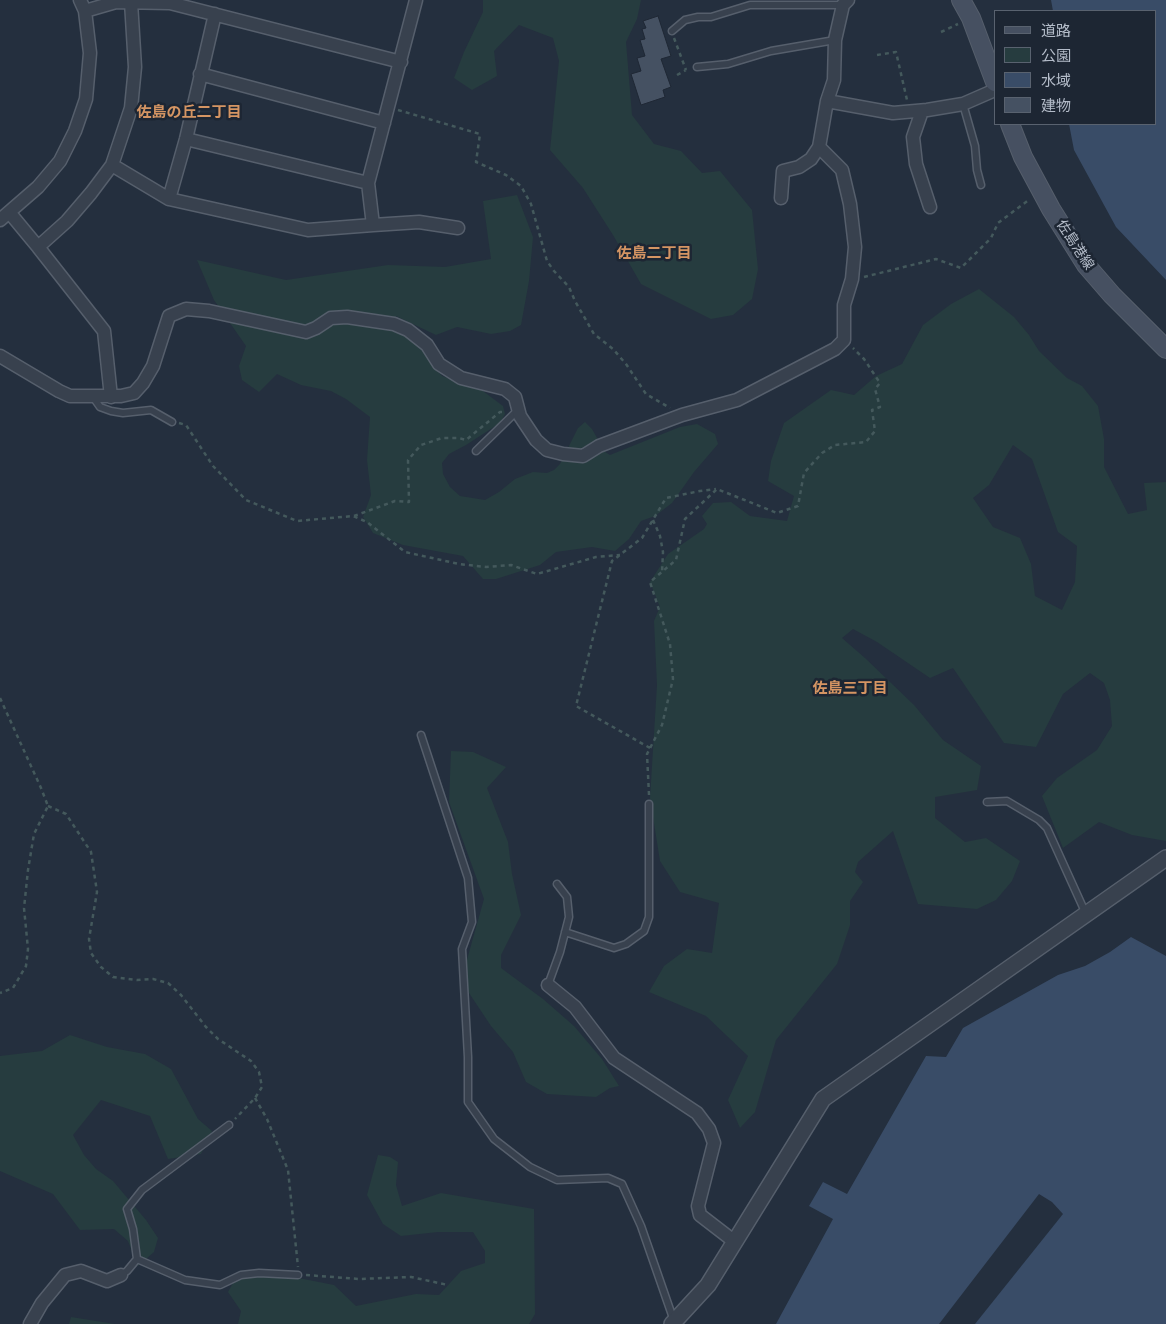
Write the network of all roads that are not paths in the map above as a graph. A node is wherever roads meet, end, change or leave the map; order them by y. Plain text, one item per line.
1 (414, 0) edge
2 (961, 0) edge
3 (131, 2) junction
4 (171, 2) edge
5 (845, 3) edge
6 (82, 6) edge
7 (214, 14) junction
8 (672, 31) road end
9 (835, 40) junction
10 (401, 62) junction
11 (697, 67) road end
12 (200, 74) junction
13 (994, 79) edge
14 (994, 90) edge
15 (827, 101) junction
16 (963, 104) junction
17 (916, 111) junction
18 (384, 123) junction
19 (1010, 125) edge
20 (186, 139) junction
21 (819, 147) junction
22 (112, 165) junction
23 (368, 182) junction
24 (981, 184) dead end
25 (781, 198) dead end
26 (169, 199) junction
27 (930, 207) dead end
28 (4, 216) edge
29 (372, 225) junction
30 (458, 228) dead end
31 (38, 246) junction
32 (1166, 349) edge
33 (0, 356) edge
34 (92, 396) junction
35 (111, 397) junction
36 (518, 410) junction
37 (172, 422) road end
38 (476, 452) dead end
39 (421, 735) dead end
40 (987, 802) dead end
41 (649, 804) road end
42 (1166, 858) edge
43 (557, 884) dead end
44 (1086, 914) junction
45 (565, 932) junction
46 (548, 985) joint
47 (229, 1125) road end
48 (734, 1242) junction
49 (137, 1259) junction
50 (121, 1275) joint
51 (298, 1275) road end
52 (673, 1323) edge
53 (30, 1324) edge

1 - 10 street
2 - 13 main road
3 - 4 street
3 - 6 street
3 - 22 street
4 - 7 street
5 - 8 lane
5 - 9 street
6 - 28 street
7 - 10 street
7 - 12 street
9 - 11 lane
9 - 15 street
10 - 18 street
12 - 18 street
12 - 20 street
14 - 16 street
15 - 17 street
15 - 21 street
16 - 17 street
16 - 24 lane
17 - 27 street
18 - 23 street
19 - 32 main road, 佐島港線
20 - 23 street
20 - 26 street
21 - 25 street
21 - 36 street
22 - 26 street
22 - 31 street
23 - 29 street
26 - 29 street
28 - 31 street
29 - 30 street
31 - 35 street
33 - 34 street
34 - 35 street
34 - 37 lane
35 - 36 street
36 - 38 lane
39 - 52 lane
40 - 44 lane
41 - 45 lane
42 - 44 street
43 - 45 lane
44 - 48 street
45 - 46 lane
46 - 48 street
47 - 49 lane
48 - 52 street
49 - 50 lane
49 - 51 lane
50 - 53 street

